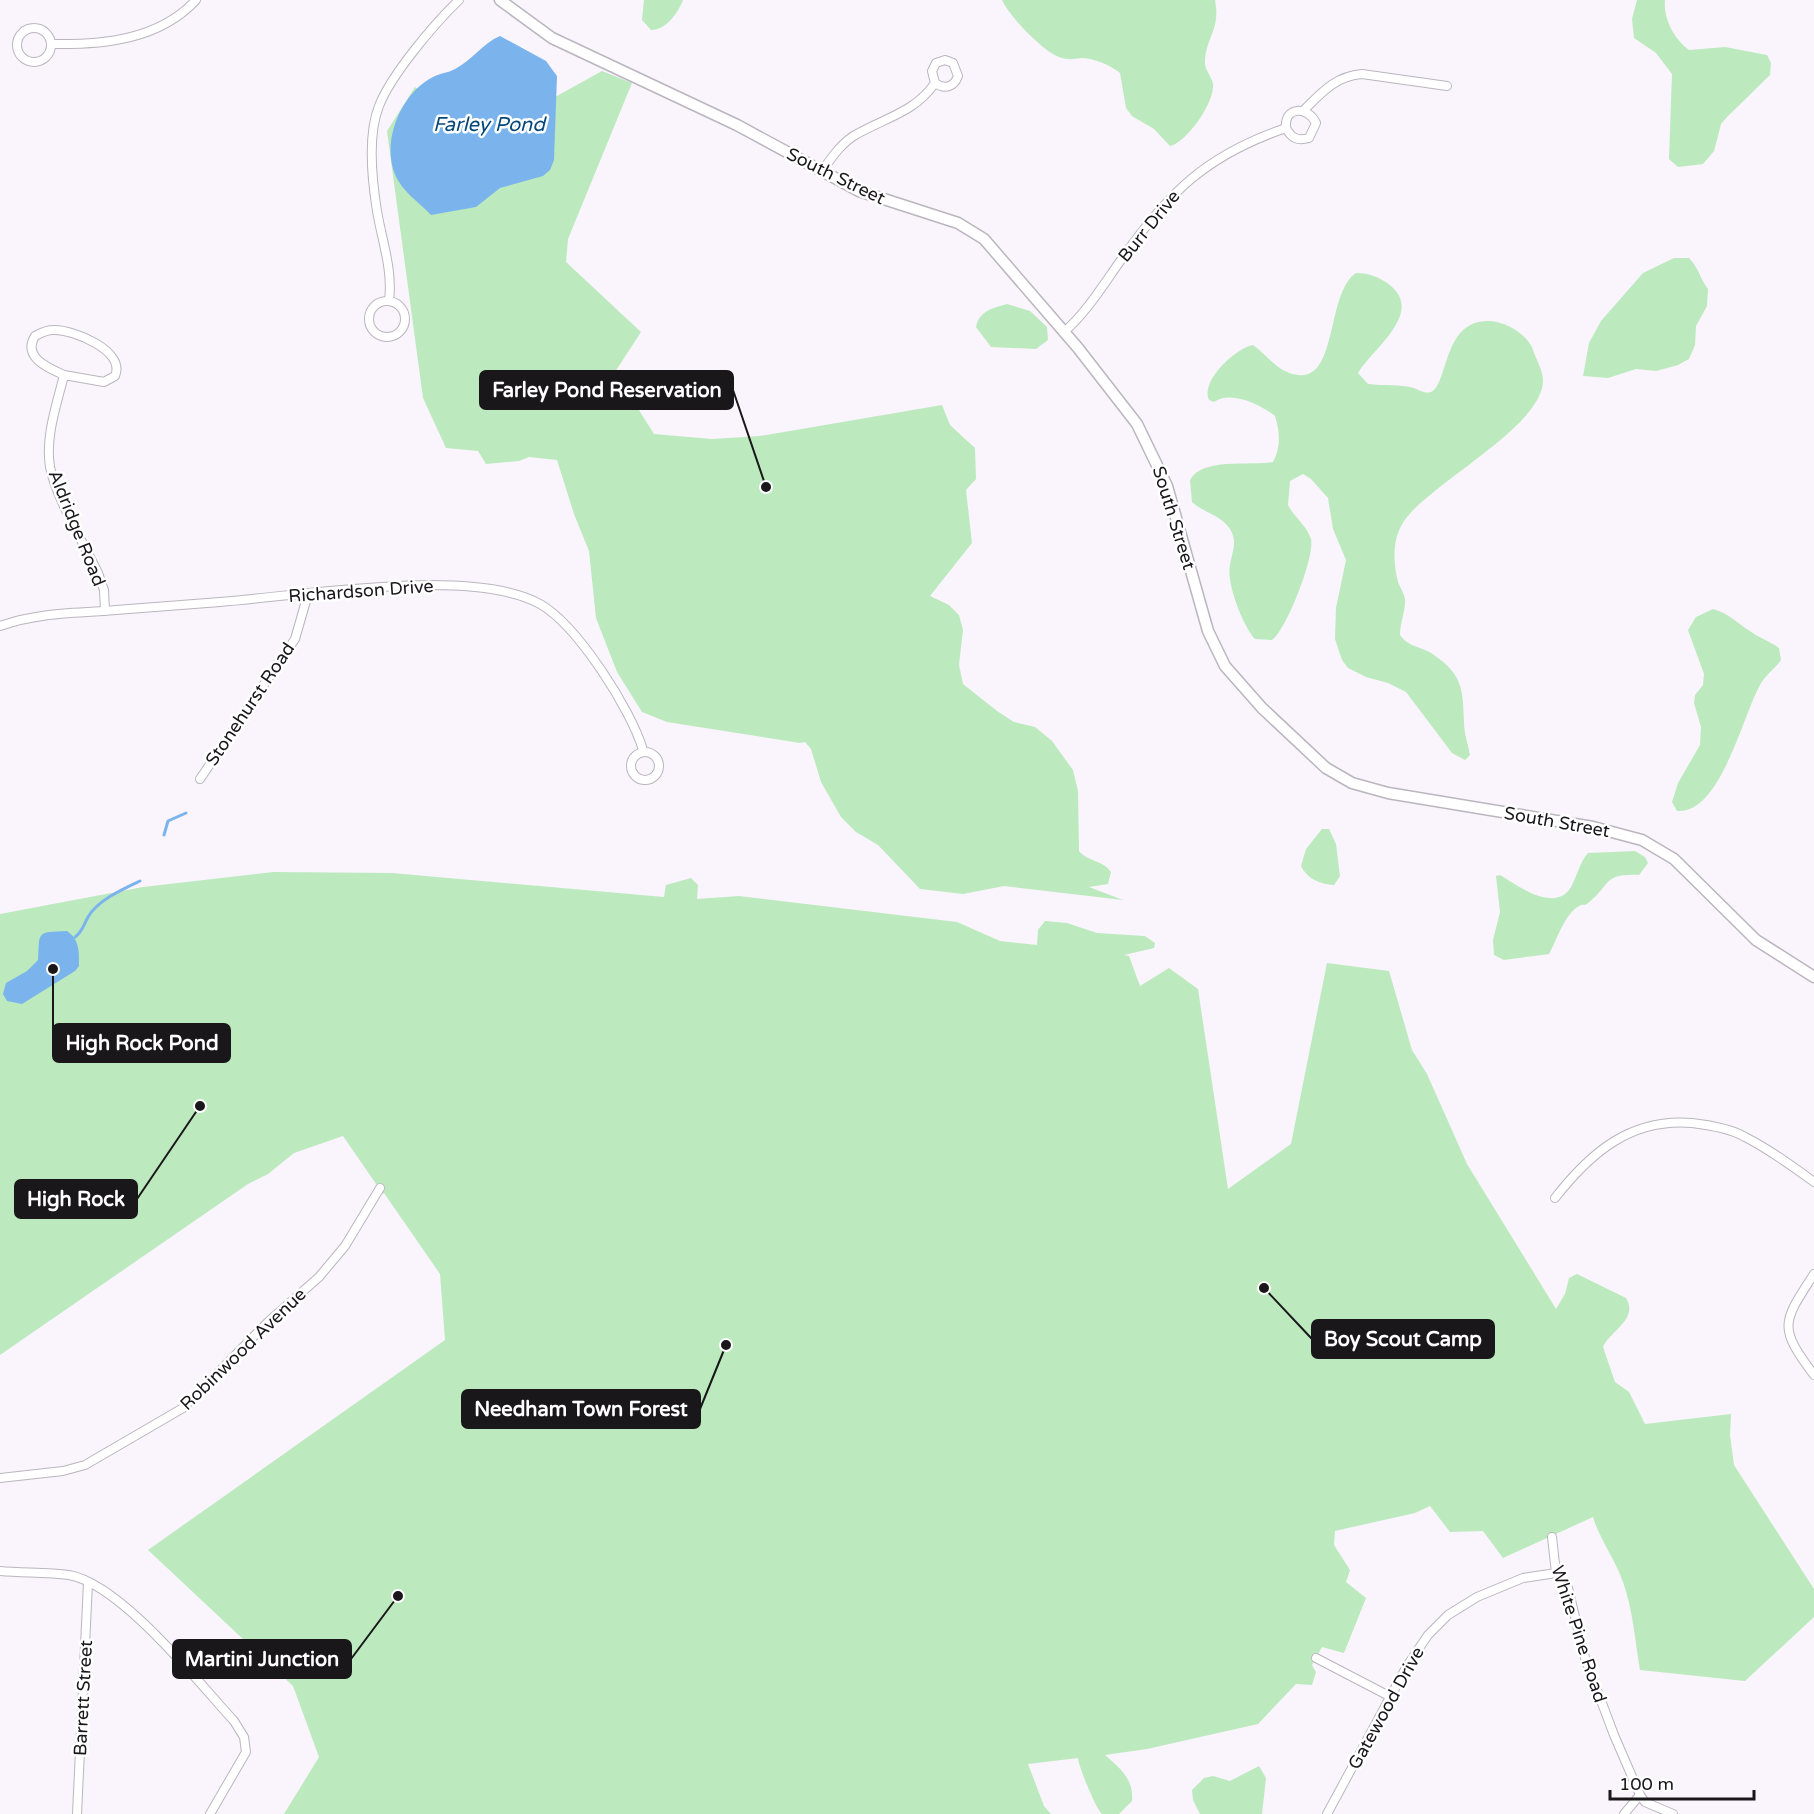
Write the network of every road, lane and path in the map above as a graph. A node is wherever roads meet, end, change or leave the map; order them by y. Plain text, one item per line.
1 (196, 0) edge
2 (459, 0) edge
3 (500, 0) edge
4 (51, 44) junction
5 (935, 83) dead end
6 (1447, 86) dead end
7 (1304, 110) junction
8 (1286, 128) junction
9 (822, 171) junction
10 (389, 301) junction
11 (1064, 332) junction
12 (64, 375) junction
13 (308, 594) junction
14 (105, 611) junction
15 (0, 626) edge
16 (643, 750) dead end
17 (200, 779) dead end
18 (1814, 976) edge
19 (1814, 1182) edge
20 (380, 1188) dead end
21 (1555, 1198) dead end
22 (1814, 1274) edge
23 (1814, 1375) edge
24 (0, 1478) edge
25 (1552, 1537) dead end
26 (0, 1571) edge
27 (1556, 1573) junction
28 (88, 1583) junction
29 (1316, 1658) dead end
30 (1391, 1697) junction
31 (1640, 1795) junction
32 (76, 1814) edge
33 (210, 1814) edge
34 (1327, 1814) edge
35 (1624, 1814) edge
36 (1673, 1814) edge

1 - 4 street
2 - 10 street
3 - 9 street, South Street
4 - 4 street
5 - 9 street
6 - 7 street
7 - 8 street, Burr Drive
7 - 8 street
8 - 11 street, Burr Drive
9 - 11 street, South Street
10 - 10 street
11 - 18 street, South Street
12 - 12 street
12 - 14 street, Aldridge Road
13 - 14 street, Richardson Drive
13 - 16 street, Richardson Drive
13 - 17 street, Stonehurst Road
14 - 15 street, Richardson Drive
19 - 21 street
20 - 24 street, Robinwood Avenue
22 - 23 street
25 - 27 street, White Pine Road
26 - 28 street
27 - 30 street, Gatewood Drive
27 - 31 street, White Pine Road
28 - 32 street, Barrett Street
28 - 33 street
29 - 30 street
30 - 34 street, Gatewood Drive
31 - 35 street
31 - 36 street

